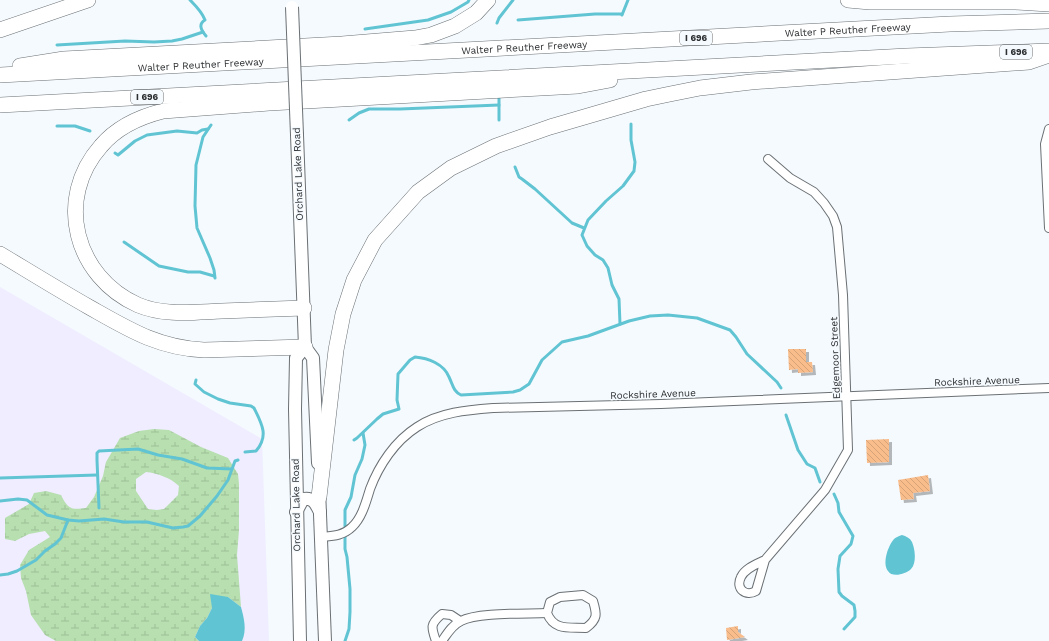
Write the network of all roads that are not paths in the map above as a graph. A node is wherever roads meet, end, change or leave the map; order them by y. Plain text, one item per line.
1 (88, 0) edge
2 (488, 0) edge
3 (848, 0) edge
4 (293, 2) edge
5 (1049, 4) edge
6 (1049, 21) edge
7 (0, 30) edge
8 (1049, 51) edge
9 (1049, 55) edge
10 (0, 68) edge
11 (664, 69) junction
12 (0, 75) edge
13 (0, 105) edge
14 (1049, 129) edge
15 (768, 160) dead end
16 (1049, 228) edge
17 (0, 254) edge
18 (304, 308) junction
19 (305, 348) junction
20 (1049, 388) edge
21 (847, 396) junction
22 (320, 504) junction
23 (296, 512) junction
24 (321, 537) junction
25 (765, 560) dead end
26 (546, 613) junction
27 (460, 621) junction
28 (300, 641) edge
29 (325, 641) edge
30 (436, 641) edge
31 (442, 641) edge

1 - 7 highway
2 - 10 highway
3 - 5 highway
4 - 18 main road, Orchard Lake Road, bridge
6 - 12 highway, Walter P Reuther Freeway / I 696
8 - 11 highway, I 696
9 - 22 highway
11 - 13 highway, I 696
11 - 18 highway
14 - 16 street
15 - 21 street, Edgemoor Street
17 - 19 highway
18 - 19 main road, Orchard Lake Road
19 - 22 main road, Orchard Lake Road
19 - 23 main road, Orchard Lake Road
20 - 21 street, Rockshire Avenue
21 - 24 street, Rockshire Avenue
21 - 25 street, Edgemoor Street
22 - 23 main road
22 - 24 main road, Orchard Lake Road
23 - 28 main road, Orchard Lake Road
24 - 29 main road, Orchard Lake Road
26 - 26 street
26 - 27 street
27 - 30 street
27 - 31 street

